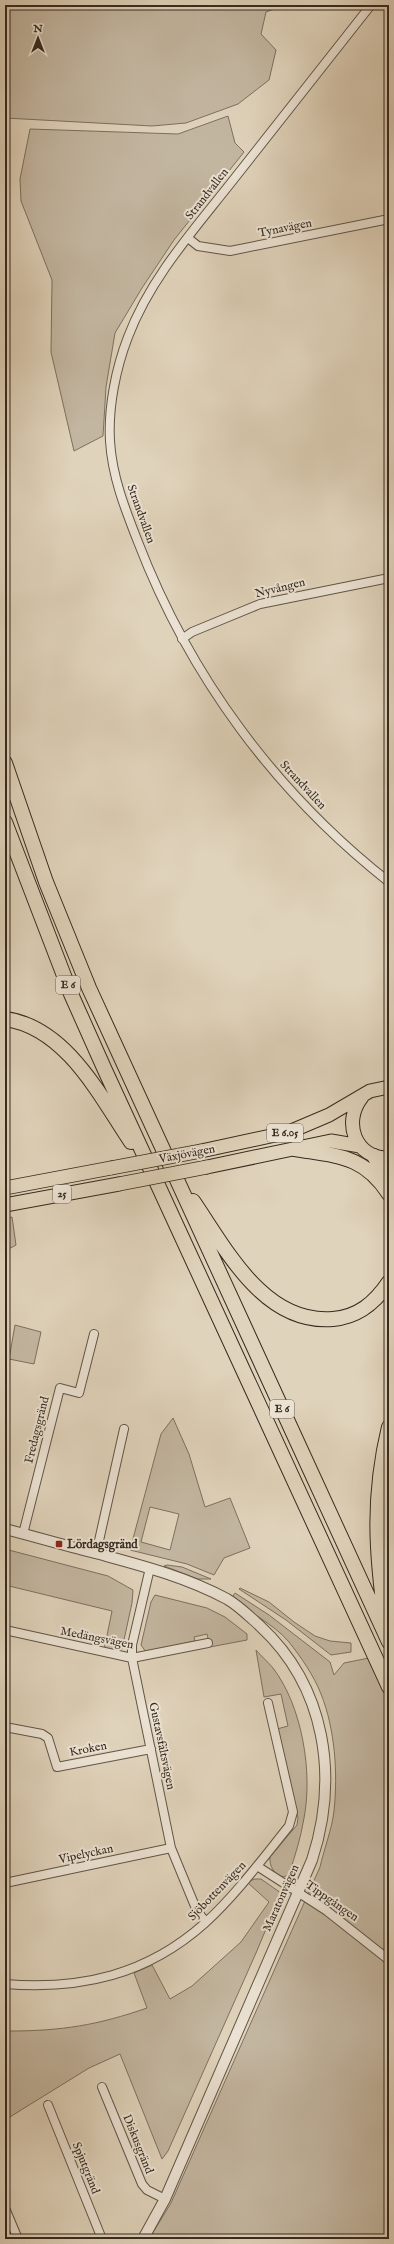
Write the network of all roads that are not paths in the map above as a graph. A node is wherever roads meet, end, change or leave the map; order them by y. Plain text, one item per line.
1 (371, 5) edge
2 (389, 219) edge
3 (188, 238) junction
4 (389, 578) edge
5 (182, 639) junction
6 (5, 763) edge
7 (5, 822) edge
8 (389, 882) edge
9 (5, 1019) edge
10 (389, 1087) edge
11 (362, 1097) junction
12 (360, 1146) junction
13 (295, 1149) junction
14 (374, 1156) junction
15 (389, 1158) edge
16 (169, 1166) junction
17 (157, 1182) junction
18 (119, 1184) joint
19 (389, 1187) edge
20 (5, 1188) edge
21 (389, 1194) edge
22 (5, 1205) edge
23 (389, 1282) edge
24 (94, 1334) dead end
25 (389, 1426) edge
26 (124, 1429) dead end
27 (5, 1529) edge
28 (22, 1534) junction
29 (96, 1554) junction
30 (150, 1568) junction
31 (5, 1630) edge
32 (389, 1641) edge
33 (208, 1644) dead end
34 (132, 1658) junction
35 (389, 1687) edge
36 (268, 1702) dead end
37 (5, 1726) edge
38 (151, 1748) junction
39 (171, 1848) junction
40 (257, 1866) junction
41 (5, 1883) edge
42 (298, 1891) junction
43 (206, 1922) junction
44 (389, 1960) edge
45 (5, 1984) edge
46 (102, 2087) dead end
47 (48, 2105) dead end
48 (165, 2199) junction
49 (5, 2208) edge
50 (18, 2239) edge
51 (102, 2239) edge
52 (144, 2239) edge

1 - 3 street, Strandvallen
2 - 3 street, Tynavägen
3 - 5 street, Strandvallen
4 - 5 street, Nyvången
5 - 8 street, Strandvallen
6 - 16 highway, E 6
7 - 17 highway, E 6
9 - 17 highway
10 - 11 highway, Växjövägen
11 - 12 highway
11 - 20 highway, Växjövägen / E 6.05, bridge
12 - 13 highway, Växjövägen / E 6.05
12 - 14 highway, Växjövägen
13 - 18 highway, Växjövägen / E 6.05, bridge
13 - 21 highway
14 - 15 highway, Växjövägen
14 - 19 highway
16 - 23 highway
16 - 32 highway, E 6
17 - 35 highway, E 6
18 - 22 highway, Växjövägen / 25
24 - 28 street, Fredagsgränd
25 - 32 highway
26 - 29 street
27 - 28 street, Maratonvägen
28 - 29 street, Maratonvägen
29 - 30 street, Maratonvägen
30 - 34 street, Gustavsfältsvägen
30 - 42 street, Maratonvägen
31 - 34 street, Medängsvägen
33 - 34 street, Medängsvägen
34 - 38 street, Gustavsfältsvägen
36 - 40 street, Sjöbottenvägen
37 - 38 street, Kroken
38 - 39 street, Gustavsfältsvägen
39 - 41 street, Vipelyckan
39 - 43 street, Gustavsfältsvägen
40 - 42 street, Tippgången
40 - 43 street, Sjöbottenvägen
42 - 44 street, Tippgången
42 - 48 street, Maratonvägen
43 - 45 street, Sjöbottenvägen
46 - 48 street, Diskusgränd
47 - 51 street, Spjutgränd
48 - 52 street, Maratonvägen
49 - 50 street

